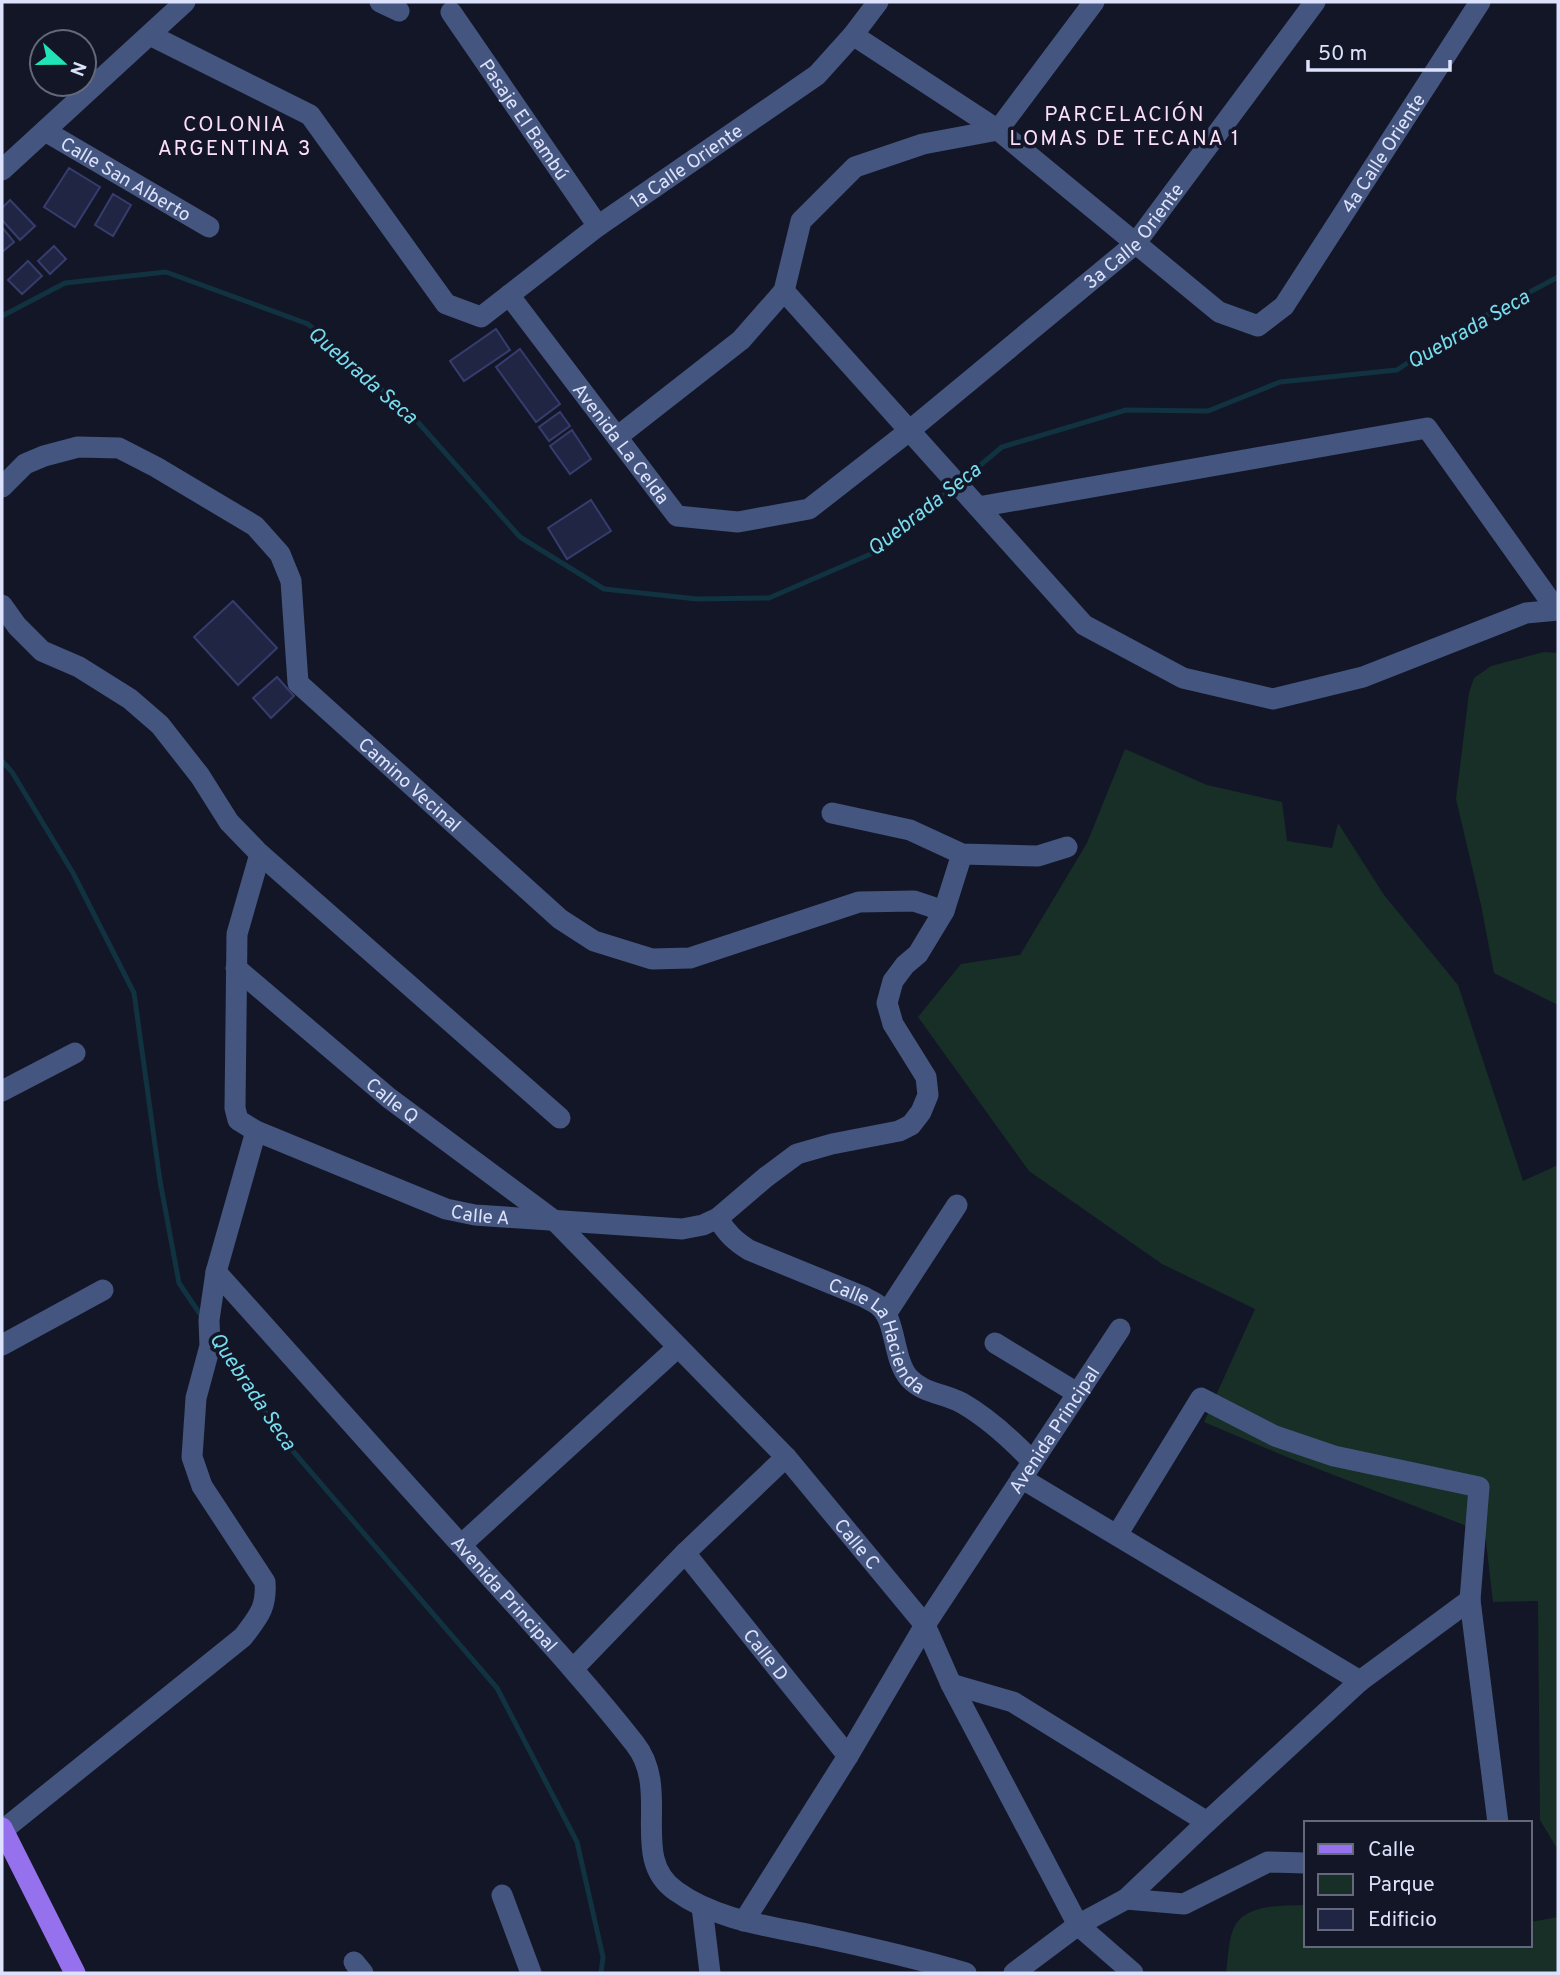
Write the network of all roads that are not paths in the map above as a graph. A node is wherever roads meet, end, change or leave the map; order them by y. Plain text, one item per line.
1 (186, 2) edge
2 (878, 2) edge
3 (1094, 2) edge
4 (1315, 2) edge
5 (1480, 2) edge
6 (451, 12) dead end
7 (150, 34) junction
8 (853, 35) junction
9 (998, 130) junction
10 (45, 131) junction
11 (2, 170) edge
12 (598, 226) junction
13 (209, 227) dead end
14 (1135, 244) junction
15 (784, 291) junction
16 (509, 295) junction
17 (909, 431) junction
18 (617, 437) junction
19 (2, 487) edge
20 (978, 507) junction
21 (2, 605) edge
22 (1557, 609) edge
23 (832, 813) dead end
24 (1067, 847) dead end
25 (260, 854) junction
26 (962, 854) junction
27 (944, 911) junction
28 (236, 968) junction
29 (75, 1053) dead end
30 (2, 1091) edge
31 (560, 1118) dead end
32 (256, 1131) junction
33 (957, 1205) dead end
34 (718, 1218) junction
35 (556, 1222) junction
36 (216, 1272) junction
37 (103, 1290) dead end
38 (886, 1314) junction
39 (1120, 1329) dead end
40 (995, 1343) dead end
41 (2, 1345) edge
42 (678, 1347) junction
43 (1077, 1393) junction
44 (786, 1457) junction
45 (1026, 1470) junction
46 (1117, 1535) junction
47 (461, 1545) junction
48 (685, 1553) junction
49 (1470, 1600) junction
50 (925, 1625) junction
51 (573, 1669) junction
52 (1360, 1681) junction
53 (951, 1684) junction
54 (848, 1756) junction
55 (1499, 1821) edge
56 (1207, 1822) junction
57 (2, 1829) edge
58 (1304, 1863) edge
59 (502, 1895) dead end
60 (1126, 1899) junction
61 (702, 1907) junction
62 (744, 1921) junction
63 (1078, 1925) junction
64 (75, 1973) edge
65 (531, 1973) edge
66 (710, 1973) edge
67 (966, 1973) edge
68 (1014, 1973) edge
69 (1133, 1973) edge

1 - 7 street
2 - 8 street, 1a Calle Oriente
3 - 9 street
4 - 14 street, 3a Calle Oriente
5 - 14 street, 4a Calle Oriente
6 - 12 street, Pasaje El Bambú
7 - 10 street
7 - 16 street, 1a Calle Oriente
8 - 9 street
8 - 12 street, 1a Calle Oriente
9 - 14 street
9 - 15 street
10 - 11 street
10 - 13 street, Calle San Alberto
12 - 16 street, 1a Calle Oriente
14 - 17 street, 3a Calle Oriente
15 - 17 street
15 - 18 street
16 - 18 street, Avenida La Celda
17 - 18 street, Avenida La Celda
17 - 20 street
19 - 27 street, Camino Vecinal
20 - 22 street
20 - 22 street
21 - 25 street
23 - 26 street
24 - 26 street
25 - 28 street
25 - 31 street
26 - 27 street
27 - 34 street
28 - 32 street
28 - 35 street, Calle Q
29 - 30 street
32 - 35 street, Calle A
32 - 36 street
33 - 38 street
34 - 35 street, Calle A
34 - 38 street, Calle La Hacienda
35 - 42 street, Calle C
36 - 47 street, Avenida Principal
36 - 57 street
37 - 41 street
38 - 45 street, Calle La Hacienda
39 - 43 street, Avenida Principal
40 - 43 street
42 - 44 street, Calle C
42 - 47 street
43 - 45 street, Avenida Principal
44 - 48 street
44 - 50 street, Calle C
45 - 46 street, Calle La Hacienda
45 - 50 street, Avenida Principal
46 - 49 street
46 - 52 street, Calle La Hacienda
47 - 51 street, Avenida Principal
48 - 51 street
48 - 54 street, Calle D
49 - 52 street
49 - 55 street
50 - 53 street, Calle C
50 - 54 street, Avenida Principal
51 - 61 street, Avenida Principal
52 - 56 street
53 - 56 street
53 - 63 street, Calle C
54 - 62 street, Avenida Principal
56 - 60 street
57 - 64 main road
58 - 60 street
59 - 65 street
60 - 63 street
61 - 62 street, Avenida Principal
61 - 66 street
62 - 67 street, Avenida Principal
63 - 68 street
63 - 69 street

